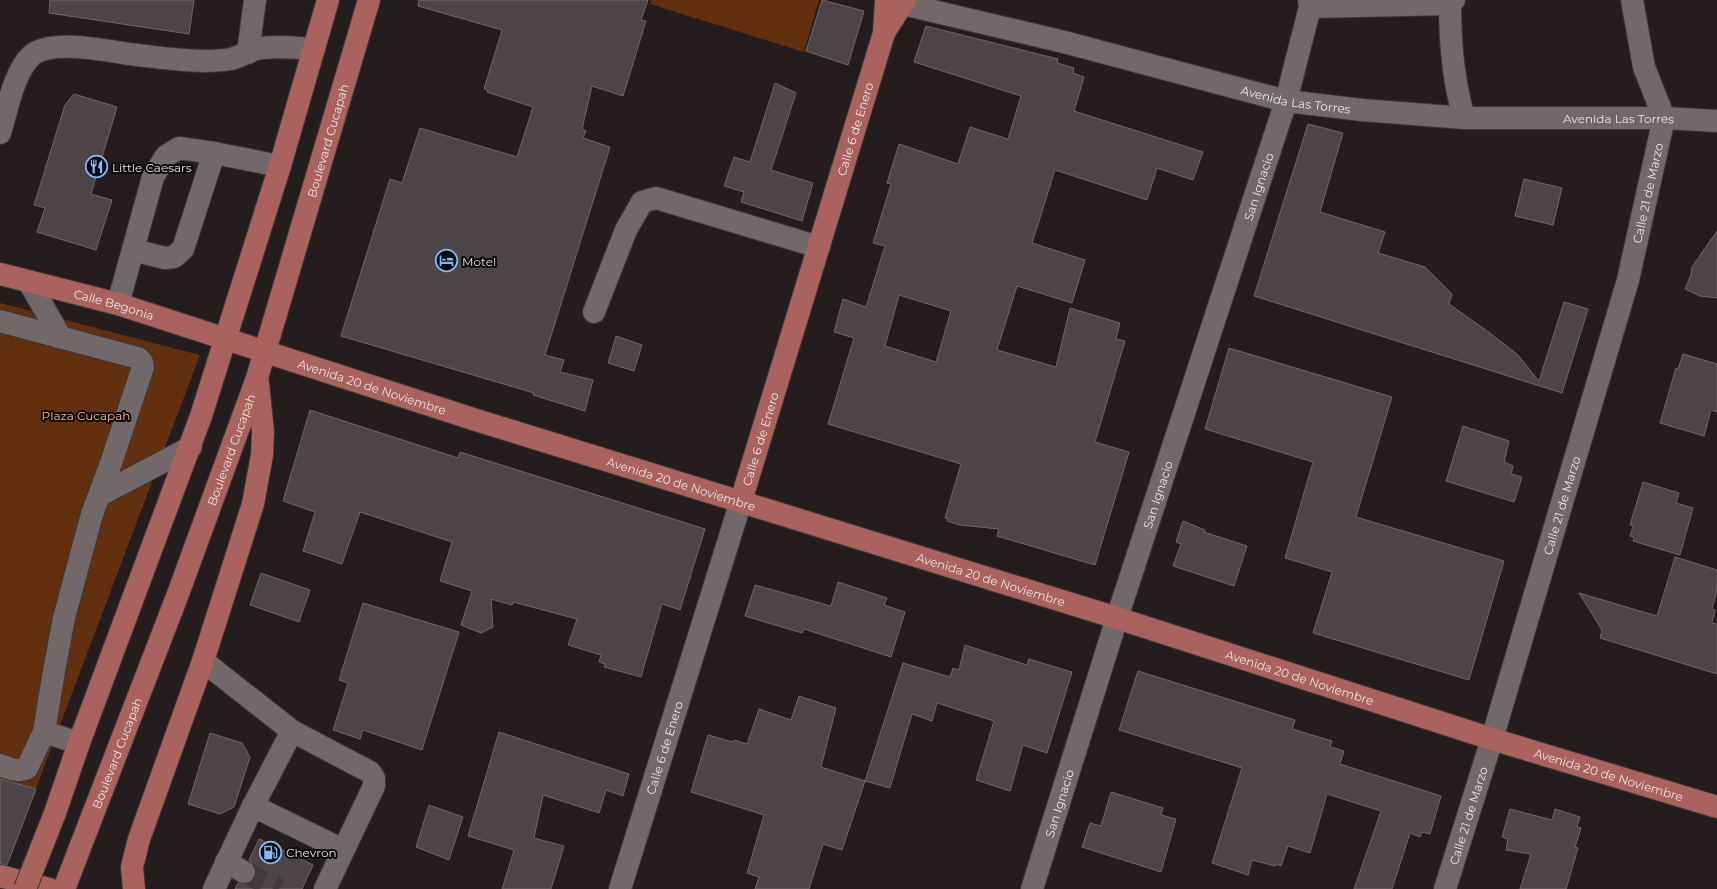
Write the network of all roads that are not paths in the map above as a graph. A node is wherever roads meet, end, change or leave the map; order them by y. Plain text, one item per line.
1 (255, 0) edge
2 (328, 0) edge
3 (369, 0) edge
4 (1632, 0) edge
5 (895, 1) edge
6 (1452, 2) edge
7 (1310, 4) edge
8 (314, 49) junction
9 (248, 53) junction
10 (1286, 101) junction
11 (1464, 118) junction
12 (1664, 118) junction
13 (1717, 121) edge
14 (0, 133) edge
15 (214, 153) junction
16 (280, 166) junction
17 (819, 247) junction
18 (133, 250) junction
19 (0, 274) edge
20 (29, 282) junction
21 (118, 304) junction
22 (594, 312) dead end
23 (0, 321) edge
24 (61, 338) junction
25 (227, 339) junction
26 (265, 351) junction
27 (257, 378) junction
28 (191, 447) junction
29 (100, 494) junction
30 (741, 501) junction
31 (1117, 618) junction
32 (203, 661) junction
33 (292, 731) junction
34 (44, 732) junction
35 (1492, 739) junction
36 (79, 743) junction
37 (0, 765) edge
38 (253, 806) junction
39 (1717, 807) edge
40 (343, 850) junction
41 (0, 876) edge
42 (24, 889) edge
43 (49, 889) edge
44 (64, 889) edge
45 (134, 889) edge
46 (214, 889) edge
47 (325, 889) edge
48 (620, 889) edge
49 (1032, 889) edge
50 (1444, 889) edge

1 - 9 street
2 - 8 main road
3 - 26 main road, Boulevard Cucapah
4 - 12 street
5 - 10 street, Avenida Las Torres
5 - 17 main road, Calle 6 de Enero
6 - 7 street
6 - 11 street
7 - 10 street, San Ignacio
8 - 9 street
8 - 16 main road
9 - 14 street
10 - 11 street, Avenida Las Torres
10 - 31 street, San Ignacio
11 - 12 street, Avenida Las Torres
12 - 13 street, Avenida Las Torres
12 - 35 street, Calle 21 de Marzo
15 - 16 street
15 - 18 street
15 - 18 street
16 - 25 main road
17 - 22 street
17 - 30 main road, Calle 6 de Enero
18 - 21 street
19 - 20 main road, Calle Begonia
20 - 21 main road, Calle Begonia
20 - 24 street
21 - 25 main road, Calle Begonia
23 - 24 street
24 - 29 street
25 - 26 main road, Calle Begonia
25 - 28 main road
26 - 27 main road, Boulevard Cucapah
26 - 30 main road, Avenida 20 de Noviembre
27 - 32 main road
27 - 44 main road, Boulevard Cucapah
28 - 29 street
28 - 36 main road
29 - 34 street
30 - 31 main road, Avenida 20 de Noviembre
30 - 48 street, Calle 6 de Enero
31 - 35 main road, Avenida 20 de Noviembre
31 - 49 street, San Ignacio
32 - 33 street
32 - 45 main road
33 - 38 street
33 - 40 street
34 - 36 street
34 - 37 street
35 - 39 main road, Avenida 20 de Noviembre
35 - 50 street, Calle 21 de Marzo
36 - 42 main road, bridge
38 - 40 street
38 - 46 street
40 - 47 street
41 - 43 main road

